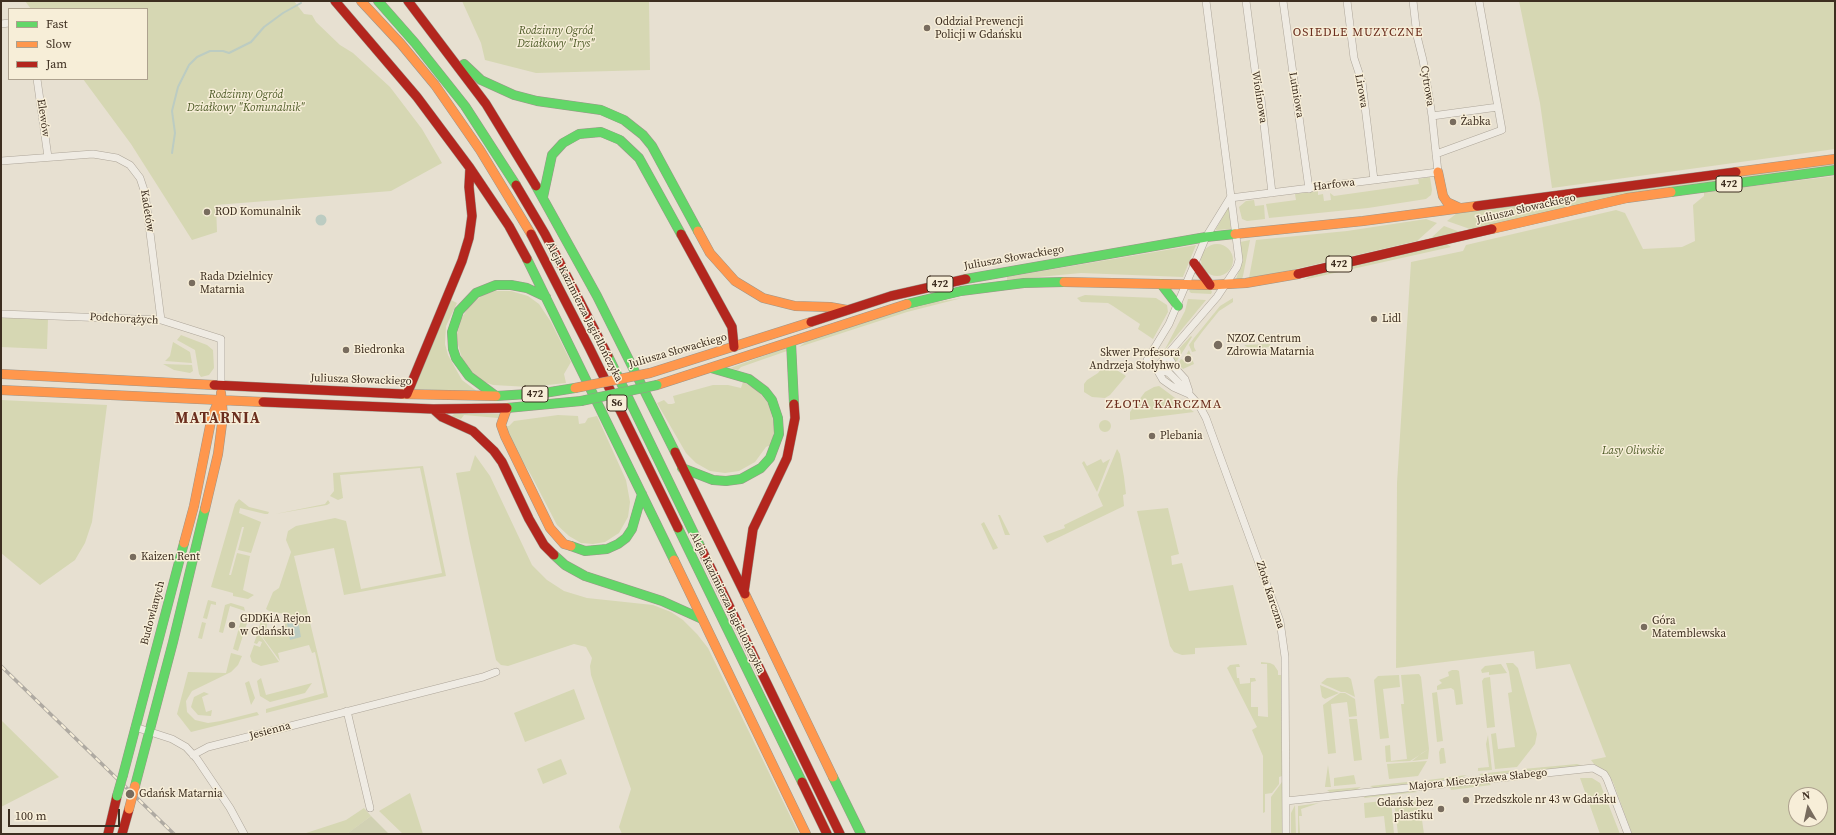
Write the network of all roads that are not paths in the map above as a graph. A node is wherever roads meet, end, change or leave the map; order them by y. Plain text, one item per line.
1 (335, 1) edge
2 (361, 1) edge
3 (378, 1) edge
4 (408, 1) edge
5 (1206, 1) edge
6 (1246, 1) edge
7 (1282, 1) edge
8 (1347, 1) edge
9 (1413, 1) edge
10 (1479, 1) edge
11 (444, 47) junction
12 (37, 80) edge
13 (1498, 107) junction
14 (1432, 116) junction
15 (1436, 154) junction
16 (48, 157) junction
17 (1835, 159) edge
18 (1, 161) edge
19 (470, 168) junction
20 (1835, 170) edge
21 (1438, 172) junction
22 (1374, 180) junction
23 (1309, 189) junction
24 (1272, 193) junction
25 (543, 197) junction
26 (1230, 198) junction
27 (1460, 208) junction
28 (1236, 233) junction
29 (1206, 237) junction
30 (1194, 263) junction
31 (1161, 284) junction
32 (1187, 285) junction
33 (1210, 285) junction
34 (1225, 285) junction
35 (546, 297) junction
36 (1178, 306) junction
37 (847, 310) junction
38 (1, 314) edge
39 (161, 320) junction
40 (791, 342) junction
41 (734, 347) junction
42 (1167, 354) junction
43 (711, 368) junction
44 (1156, 368) junction
45 (1, 374) edge
46 (221, 385) junction
47 (1, 390) edge
48 (407, 394) junction
49 (1191, 395) junction
50 (496, 396) junction
51 (220, 398) junction
52 (507, 408) junction
53 (433, 409) junction
54 (682, 468) junction
55 (642, 494) junction
56 (172, 588) junction
57 (185, 589) junction
58 (744, 592) junction
59 (702, 619) junction
60 (496, 672) dead end
61 (347, 711) junction
62 (135, 727) junction
63 (149, 731) junction
64 (193, 755) junction
65 (1286, 800) junction
66 (370, 808) dead end
67 (108, 834) edge
68 (122, 834) edge
69 (244, 834) edge
70 (806, 834) edge
71 (827, 834) edge
72 (840, 834) edge
73 (861, 834) edge
74 (1286, 834) edge
75 (1628, 834) edge

1 - 19 main road
2 - 71 main road, Aleja Kazimierza Jagiellończyka / S6
3 - 72 main road, Aleja Kazimierza Jagiellończyka / S6
4 - 11 main road
5 - 26 street
6 - 24 street, Wiolinowa
7 - 23 street, Lutniowa
8 - 22 street, Lirowa
9 - 14 street, Cytrowa
10 - 13 street
11 - 25 main road
11 - 37 main road
12 - 16 street, Elewów
13 - 14 street
13 - 15 street
14 - 15 street, Cytrowa
15 - 21 street, Cytrowa
16 - 18 street, Kadetów
16 - 39 street, Kadetów
17 - 27 main road, Juliusza Słowackiego / 472
19 - 35 main road
19 - 48 main road
20 - 34 main road, Juliusza Słowackiego / 472
21 - 22 street, Harfowa
21 - 27 main road
22 - 23 street, Harfowa
23 - 24 street, Harfowa
24 - 26 street, Harfowa
25 - 41 main road
25 - 54 main road
26 - 28 street
26 - 29 street
27 - 28 main road, Juliusza Słowackiego / 472
28 - 29 main road, 472
28 - 34 street
29 - 30 street
29 - 37 main road, Juliusza Słowackiego / 472
30 - 32 street
30 - 33 main road
31 - 32 main road, 472
31 - 36 main road
31 - 40 main road, 472
32 - 33 main road, 472
32 - 36 street
33 - 34 main road, 472
34 - 42 street
35 - 50 main road
35 - 55 main road
36 - 44 street
37 - 41 main road, Juliusza Słowackiego / 472
38 - 39 street, Podchorążych
39 - 46 street, Podchorążych
40 - 43 main road, 472
40 - 58 main road
41 - 50 main road, Juliusza Słowackiego / 472, bridge
42 - 44 street
42 - 49 street, Złota Karczma
43 - 52 main road, 472, bridge
43 - 54 main road
44 - 49 street
45 - 46 main road, Juliusza Słowackiego / 472
46 - 48 main road, Juliusza Słowackiego / 472
46 - 51 main road, Budowlanych
47 - 51 main road, 472
48 - 50 main road, Juliusza Słowackiego / 472
49 - 65 street, Złota Karczma
51 - 53 main road, 472
51 - 56 main road, Budowlanych
51 - 57 main road, Budowlanych
52 - 53 main road, 472
52 - 55 main road
53 - 59 main road
54 - 58 main road
55 - 59 main road
56 - 57 main road
56 - 62 main road, Budowlanych
57 - 63 main road, Budowlanych
58 - 73 main road
59 - 70 main road
60 - 61 street, Jesienna
61 - 64 street, Jesienna
61 - 66 street
62 - 63 street
62 - 67 main road, Budowlanych, bridge
63 - 64 street
63 - 68 main road, Budowlanych, bridge
64 - 69 street
65 - 74 street, Złota Karczma
65 - 75 street, Majora Mieczysława Słabego

